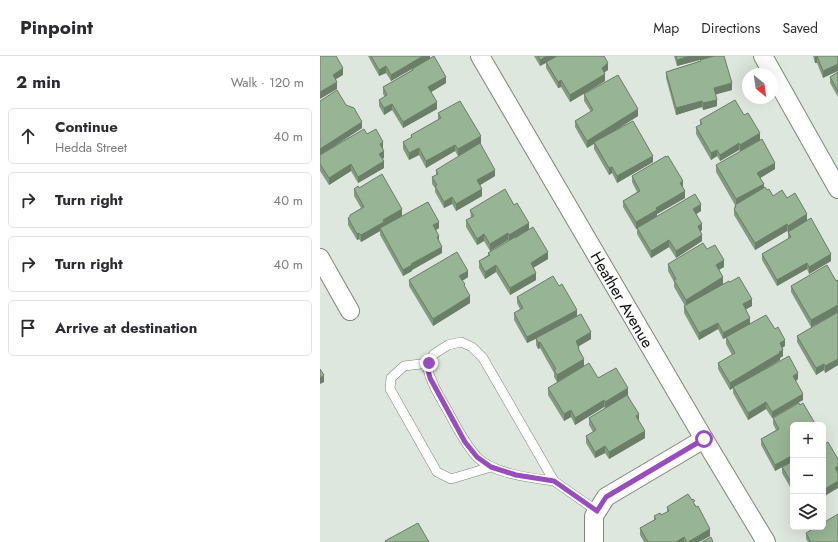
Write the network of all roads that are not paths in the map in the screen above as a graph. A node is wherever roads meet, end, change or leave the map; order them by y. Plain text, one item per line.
1 (480, 56) edge
2 (763, 56) edge
3 (838, 189) edge
4 (320, 258) edge
5 (350, 311) dead end
6 (429, 363) junction
7 (704, 439) junction
8 (491, 467) junction
9 (554, 481) junction
10 (597, 511) junction
11 (594, 542) edge
12 (766, 542) edge

1 - 7 street, Heather Avenue
2 - 3 street
4 - 5 street
6 - 8 lane
6 - 8 lane
6 - 9 lane
7 - 10 street
7 - 12 street, Heather Avenue
8 - 9 lane
9 - 10 lane
10 - 11 street

